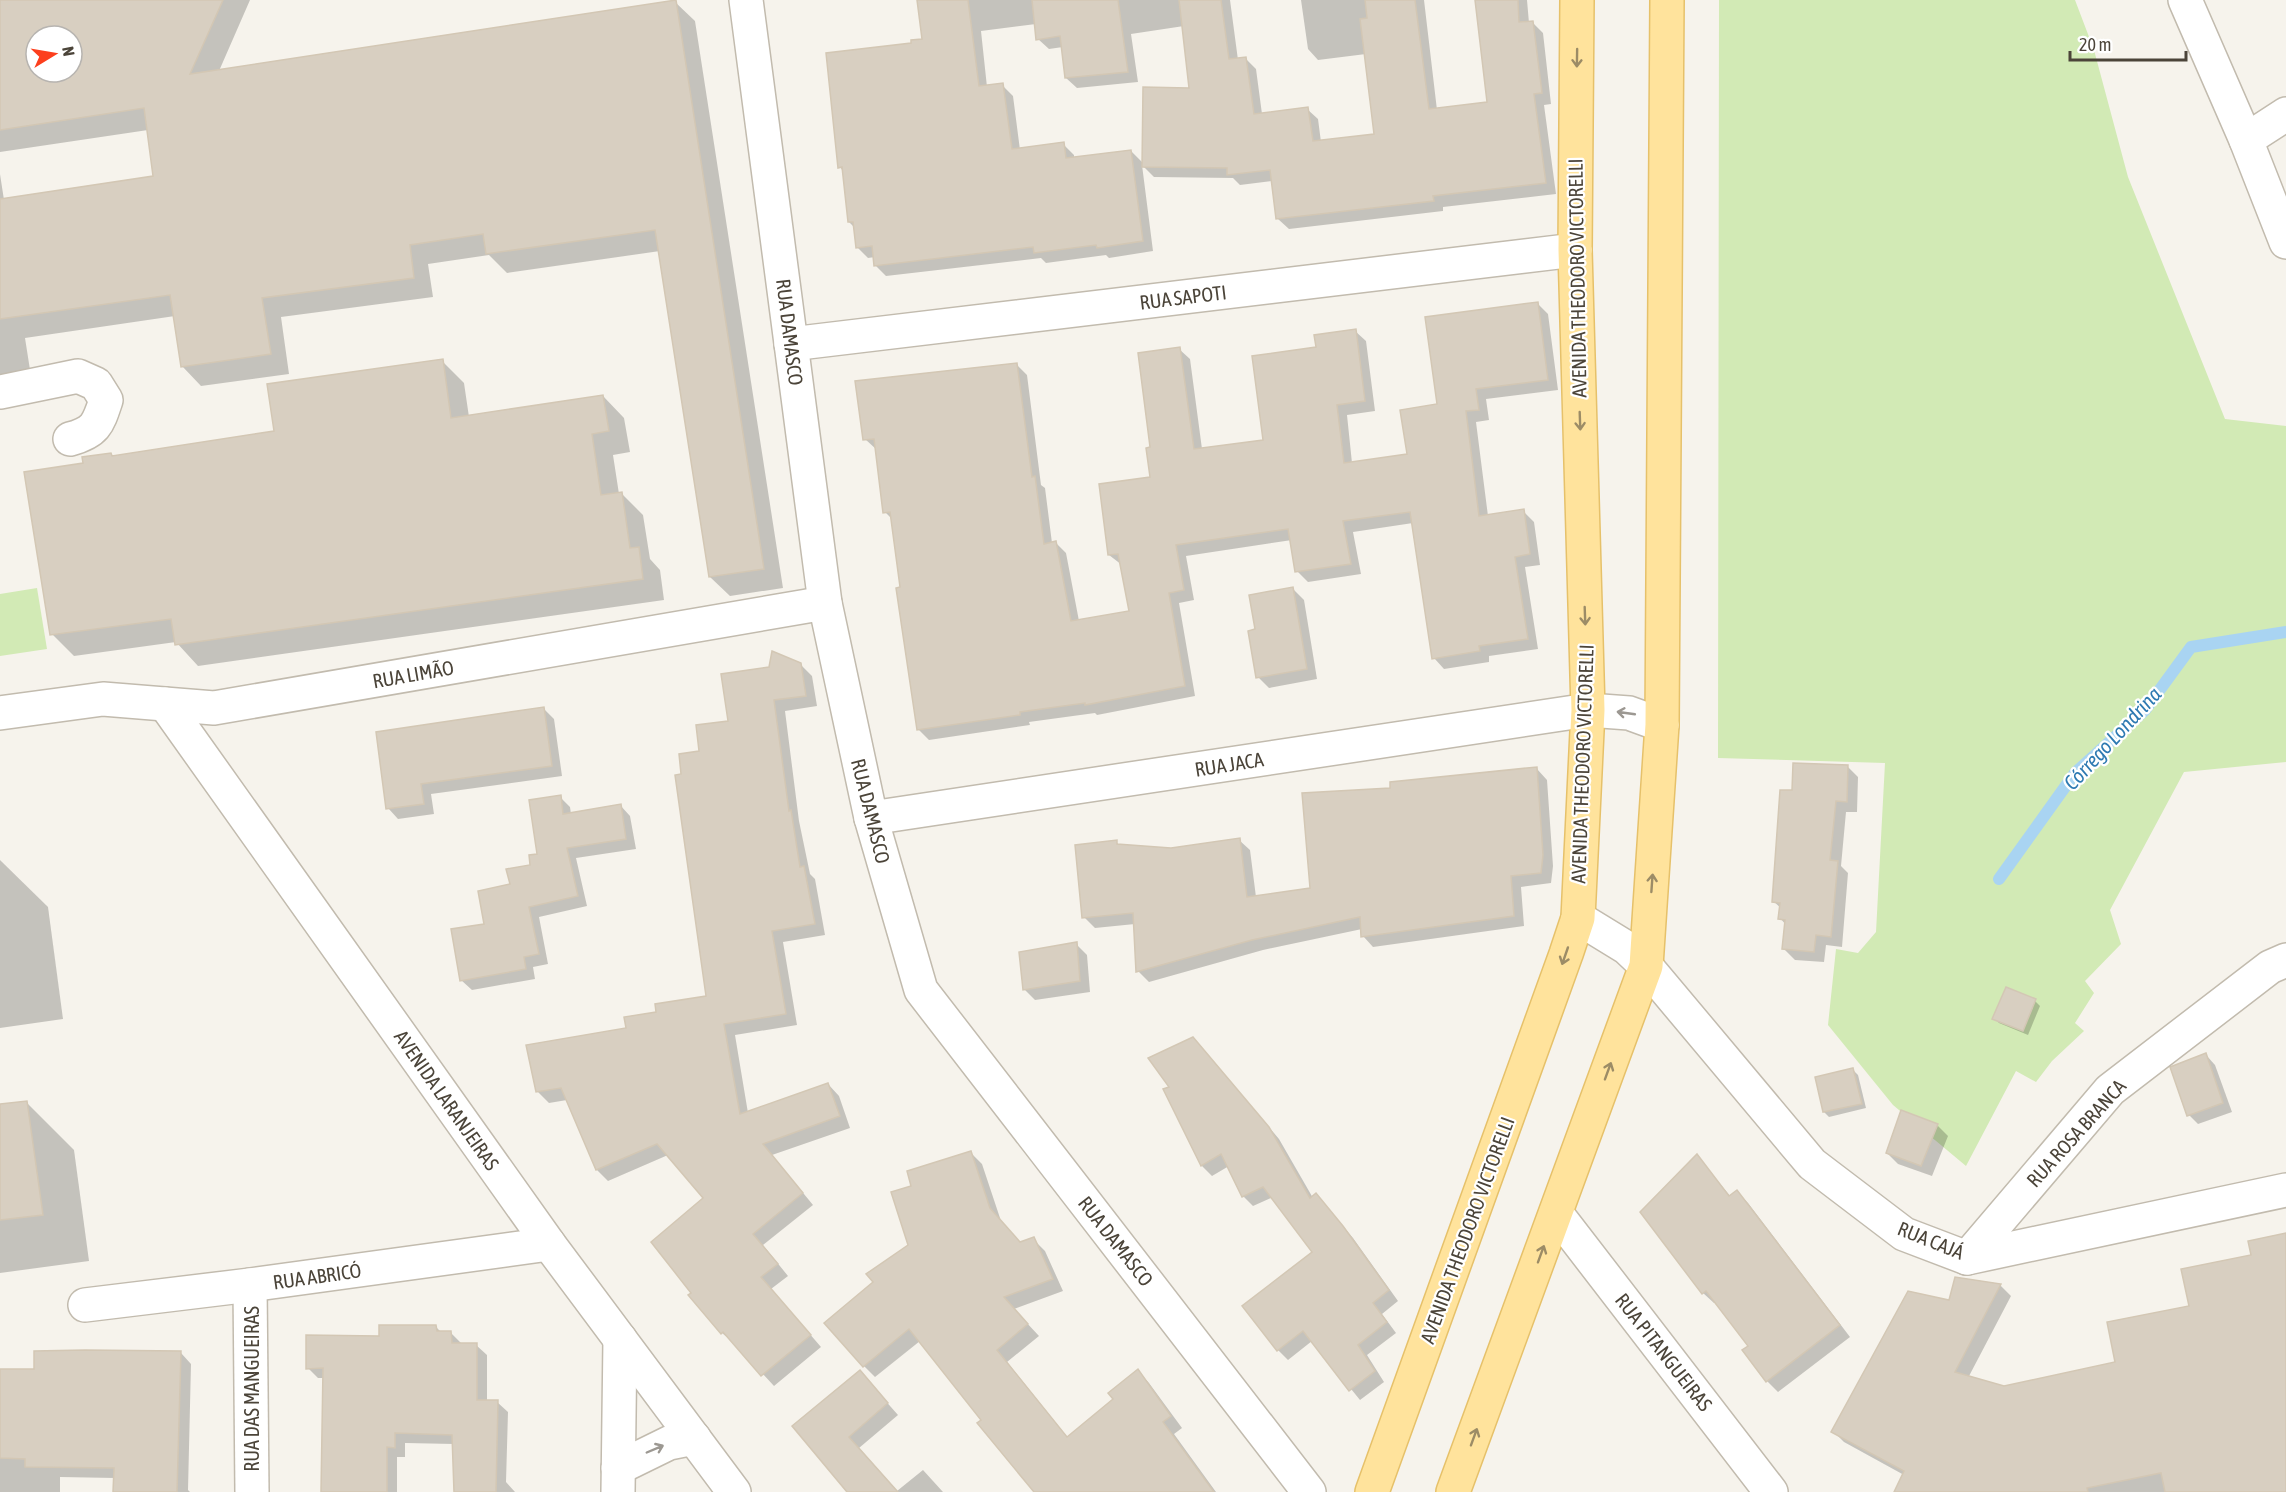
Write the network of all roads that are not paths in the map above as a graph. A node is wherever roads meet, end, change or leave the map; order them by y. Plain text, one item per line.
1 (746, 0) edge
2 (1577, 0) edge
3 (1667, 0) edge
4 (2185, 0) edge
5 (2286, 114) edge
6 (2246, 140) junction
7 (2286, 242) edge
8 (1575, 250) junction
9 (791, 344) junction
10 (0, 392) edge
11 (70, 439) dead end
12 (825, 603) junction
13 (165, 704) junction
14 (1588, 710) junction
15 (0, 714) edge
16 (1662, 724) junction
17 (871, 818) junction
18 (1578, 918) junction
19 (2286, 960) edge
20 (1646, 966) junction
21 (2286, 1190) edge
22 (1556, 1213) junction
23 (549, 1244) junction
24 (1967, 1258) junction
25 (250, 1285) junction
26 (85, 1305) dead end
27 (620, 1339) junction
28 (694, 1438) junction
29 (618, 1480) edge
30 (252, 1492) edge
31 (734, 1492) edge
32 (1310, 1492) edge
33 (1372, 1492) edge
34 (1454, 1492) edge
35 (1771, 1492) edge

1 - 9 street, RUA DAMASCO
2 -> 8 main road, AVENIDA THEODORO VICTORELLI
3 - 16 main road
4 - 6 street
5 - 6 street
6 - 7 street
8 - 9 street, RUA SAPOTI
8 -> 14 main road, AVENIDA THEODORO VICTORELLI
9 - 12 street, RUA DAMASCO
10 - 11 street
12 - 13 street, RUA LIMÃO
12 - 17 street, RUA DAMASCO
13 - 15 street, RUA LIMÃO
13 - 23 street, AVENIDA LARANJEIRAS
16 -> 14 street, RUA JACA
14 - 17 street, RUA JACA
14 - 18 main road, AVENIDA THEODORO VICTORELLI
20 -> 16 main road
17 - 32 street, RUA DAMASCO
18 - 20 street, RUA CAJÁ
18 -> 33 main road, AVENIDA THEODORO VICTORELLI
19 - 24 street, RUA ROSA BRANCA
22 -> 20 main road
20 - 24 street, RUA CAJÁ
21 - 24 street, RUA CAJÁ
34 -> 22 main road
22 - 35 street, RUA PITANGUEIRAS
23 - 25 street, RUA ABRICÓ
23 - 27 street, AVENIDA LARANJEIRAS
25 - 26 street, RUA ABRICÓ
25 - 30 street, RUA DAS MANGUEIRAS
27 - 28 street, AVENIDA LARANJEIRAS
27 - 29 street
29 -> 28 street
28 - 31 street, AVENIDA LARANJEIRAS

